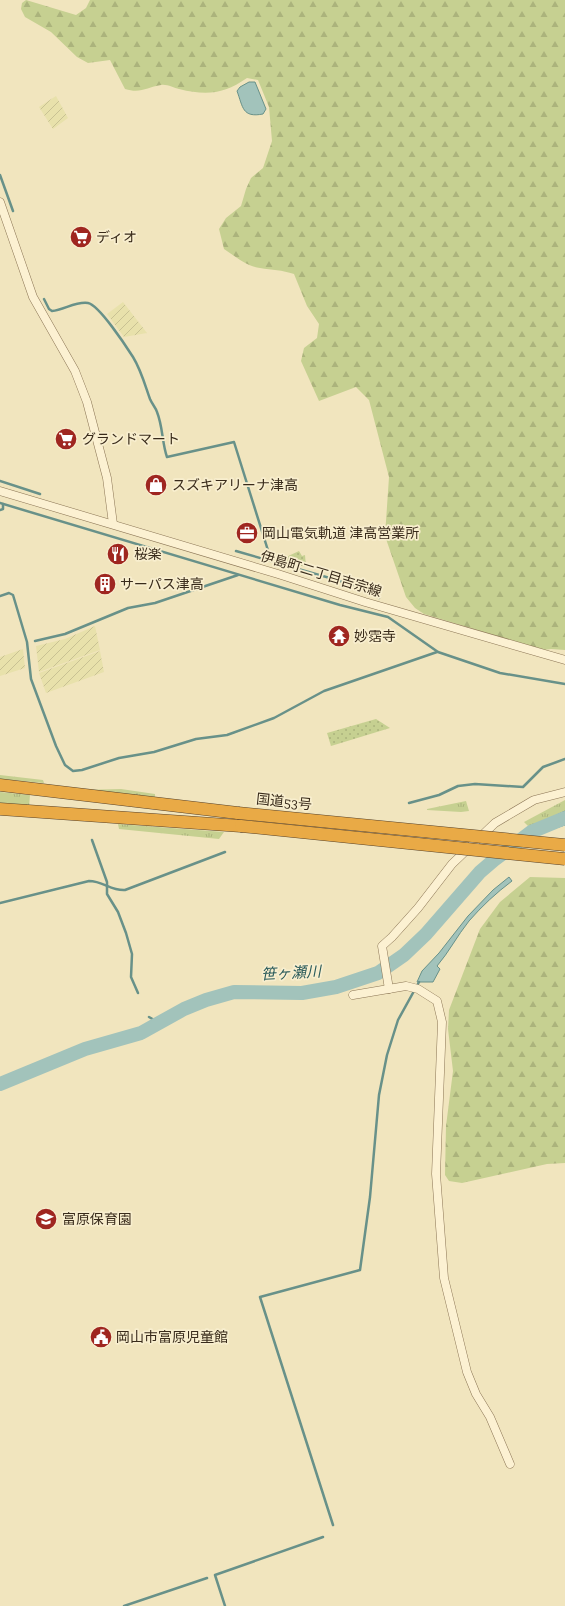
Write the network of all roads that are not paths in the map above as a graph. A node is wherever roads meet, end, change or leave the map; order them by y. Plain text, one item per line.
1 (0, 202) edge
2 (0, 491) edge
3 (113, 524) junction
4 (565, 660) edge
5 (0, 785) edge
6 (565, 792) edge
7 (0, 809) edge
8 (565, 844) edge
9 (565, 859) edge
10 (389, 986) junction
11 (353, 995) dead end
12 (510, 1464) dead end

1 - 3 street
2 - 3 street, 伊島町二丁目吉宗線
3 - 4 street, 伊島町二丁目吉宗線
5 - 8 highway, 国道53号, bridge
6 - 10 street
7 - 9 highway, 国道53号, bridge
10 - 11 street
10 - 12 street

